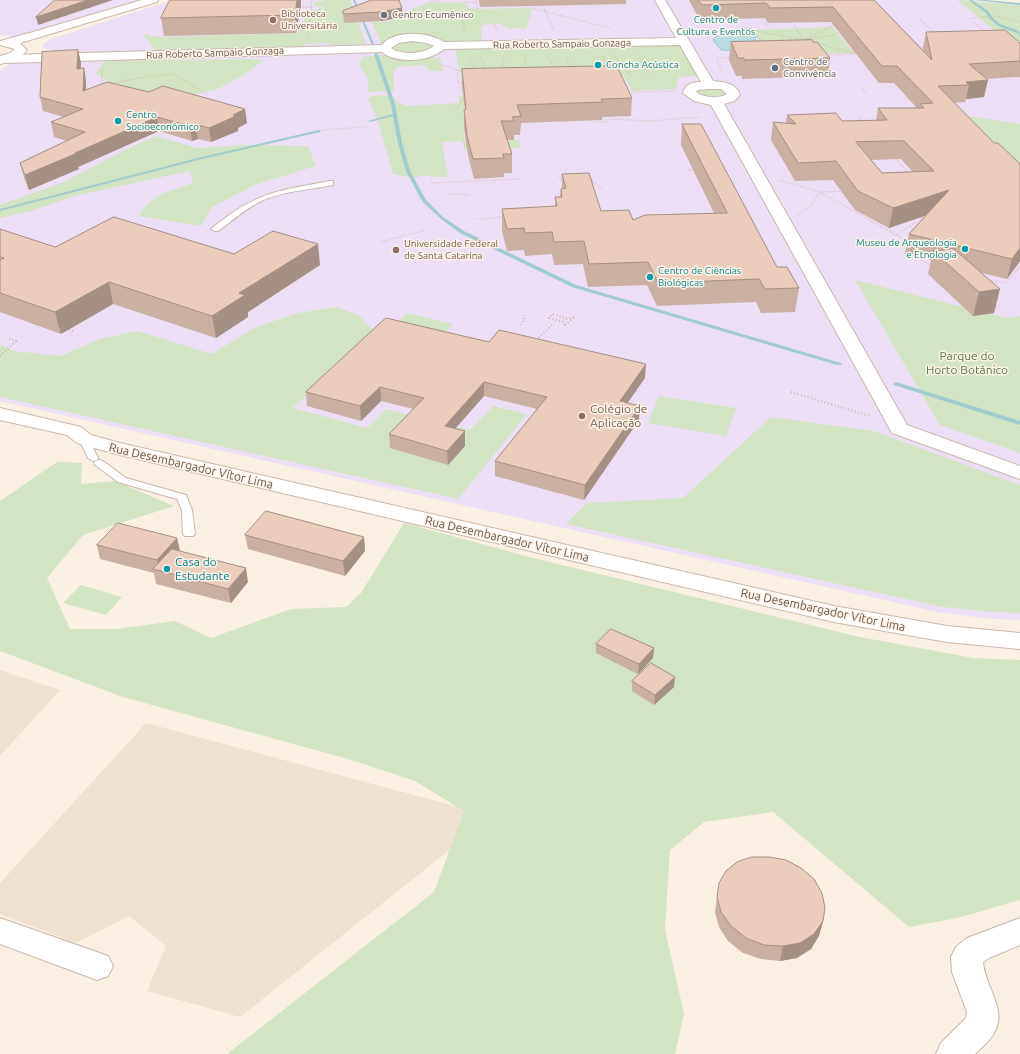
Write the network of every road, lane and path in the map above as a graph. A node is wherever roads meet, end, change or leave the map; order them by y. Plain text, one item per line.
1 (153, 0) edge
2 (312, 0) edge
3 (440, 0) edge
4 (476, 0) edge
5 (660, 0) edge
6 (466, 2) dead end
7 (427, 3) dead end
8 (476, 3) junction
9 (543, 6) dead end
10 (301, 7) dead end
11 (312, 7) junction
12 (531, 8) dead end
13 (468, 9) dead end
14 (546, 12) junction
15 (760, 16) edge
16 (971, 18) dead end
17 (920, 19) dead end
18 (463, 21) dead end
19 (973, 22) dead end
20 (1020, 22) edge
21 (837, 24) edge
22 (794, 26) edge
23 (768, 27) edge
24 (612, 28) dead end
25 (744, 28) edge
26 (751, 30) junction
27 (466, 34) dead end
28 (935, 34) edge
29 (38, 35) junction
30 (556, 35) dead end
31 (837, 35) edge
32 (991, 35) edge
33 (802, 38) junction
34 (808, 38) junction
35 (797, 39) junction
36 (684, 41) junction
37 (2, 42) edge
38 (307, 42) dead end
39 (806, 42) junction
40 (810, 42) junction
41 (765, 45) edge
42 (441, 46) junction
43 (462, 46) junction
44 (476, 46) junction
45 (20, 47) junction
46 (810, 47) edge
47 (386, 48) junction
48 (601, 48) junction
49 (545, 54) dead end
50 (564, 54) dead end
51 (527, 55) dead end
52 (825, 55) edge
53 (504, 56) dead end
54 (733, 57) edge
55 (44, 58) junction
56 (4, 59) edge
57 (437, 63) dead end
58 (826, 65) edge
59 (612, 67) edge
60 (556, 69) edge
61 (457, 70) junction
62 (501, 72) edge
63 (521, 72) edge
64 (470, 74) edge
65 (574, 74) edge
66 (479, 75) edge
67 (489, 75) edge
68 (834, 75) dead end
69 (632, 77) dead end
70 (724, 78) dead end
71 (470, 82) edge
72 (709, 84) junction
73 (626, 87) edge
74 (98, 88) edge
75 (862, 88) dead end
76 (675, 91) dead end
77 (866, 92) dead end
78 (208, 95) dead end
79 (466, 97) edge
80 (699, 99) junction
81 (716, 101) junction
82 (455, 109) dead end
83 (608, 113) edge
84 (703, 114) joint
85 (858, 116) dead end
86 (610, 119) junction
87 (594, 122) edge
88 (864, 123) edge
89 (366, 127) dead end
90 (716, 129) dead end
91 (321, 130) dead end
92 (677, 144) dead end
93 (684, 144) edge
94 (43, 155) edge
95 (900, 155) edge
96 (28, 157) edge
97 (752, 168) junction
98 (686, 170) dead end
99 (699, 170) edge
100 (566, 175) edge
101 (585, 175) edge
102 (912, 176) edge
103 (521, 179) dead end
104 (777, 179) dead end
105 (499, 180) junction
106 (563, 182) edge
107 (330, 183) dead end
108 (431, 183) dead end
109 (446, 184) dead end
110 (603, 190) dead end
111 (844, 191) edge
112 (820, 192) junction
113 (448, 194) dead end
114 (470, 195) dead end
115 (798, 215) dead end
116 (505, 217) edge
117 (476, 219) dead end
118 (932, 221) edge
119 (215, 229) dead end
120 (425, 230) dead end
121 (896, 234) junction
122 (381, 242) dead end
123 (909, 246) edge
124 (910, 252) dead end
125 (1020, 266) edge
126 (935, 267) edge
127 (984, 279) edge
128 (523, 315) dead end
129 (575, 317) joint
130 (554, 323) dead end
131 (521, 325) dead end
132 (69, 329) edge
133 (73, 331) dead end
134 (7, 338) dead end
135 (532, 344) edge
136 (0, 356) edge
137 (791, 392) dead end
138 (0, 414) edge
139 (874, 417) dead end
140 (92, 453) junction
141 (1020, 473) edge
142 (189, 534) dead end
143 (1020, 641) edge
144 (0, 931) edge
145 (1020, 931) edge
146 (97, 966) dead end
147 (953, 1054) edge

1 - 29 street
2 - 11 path
3 - 7 path
4 - 8 path
5 - 36 street
6 - 8 path
8 - 13 path
9 - 14 path
10 - 11 path
11 - 38 path
12 - 14 path
14 - 24 path
14 - 30 path
15 - 23 path
16 - 20 path
17 - 28 path
18 - 27 path
19 - 32 path
21 - 34 path
22 - 33 path
25 - 26 path
26 - 35 path
26 - 41 path
29 - 37 street
29 - 45 street
31 - 34 path
33 - 34 path
33 - 35 path
34 - 40 path
35 - 39 path
36 - 48 street, Rua Roberto Sampaio Gonzaga
36 - 72 street
37 - 45 street, Rua Roberto Sampaio Gonzaga
39 - 40 path
39 - 46 path
40 - 52 path
42 - 43 street, Rua Roberto Sampaio Gonzaga
42 - 47 street
42 - 47 street
43 - 44 street, Rua Roberto Sampaio Gonzaga
43 - 66 path
44 - 48 street, Rua Roberto Sampaio Gonzaga
44 - 67 path
45 - 55 street, Rua Roberto Sampaio Gonzaga
45 - 56 street
47 - 55 street, Rua Roberto Sampaio Gonzaga
48 - 59 path
48 - 69 path
49 - 60 path
50 - 65 path
51 - 63 path
53 - 62 path
54 - 70 path
55 - 56 street, Rua Roberto Sampaio Gonzaga
57 - 61 path
58 - 68 path
61 - 64 path
61 - 71 path
72 - 80 street
72 - 81 street
73 - 76 path
74 - 78 path
75 - 77 path
79 - 82 path
80 - 81 street
80 - 84 street
81 - 97 street
83 - 86 path
84 - 86 path
85 - 88 path
86 - 87 path
89 - 91 path
90 - 97 street
92 - 93 path
94 - 96 path
95 - 102 path
97 - 141 street
98 - 99 path
100 - 106 path
101 - 110 path
103 - 105 path
104 - 112 path
105 - 108 path
105 - 109 path
107 - 119 lane
111 - 112 path
112 - 115 path
112 - 121 path
113 - 114 path
116 - 117 path
118 - 121 path
120 - 122 path
121 - 123 path
124 - 126 path
125 - 127 path
128 - 131 path
129 - 129 path
130 - 135 path
132 - 133 path
134 - 136 path
137 - 139 path
138 - 140 street, Rua Desembargador Vítor Lima
140 - 142 lane
140 - 143 street, Rua Desembargador Vítor Lima
144 - 146 street
145 - 147 street

